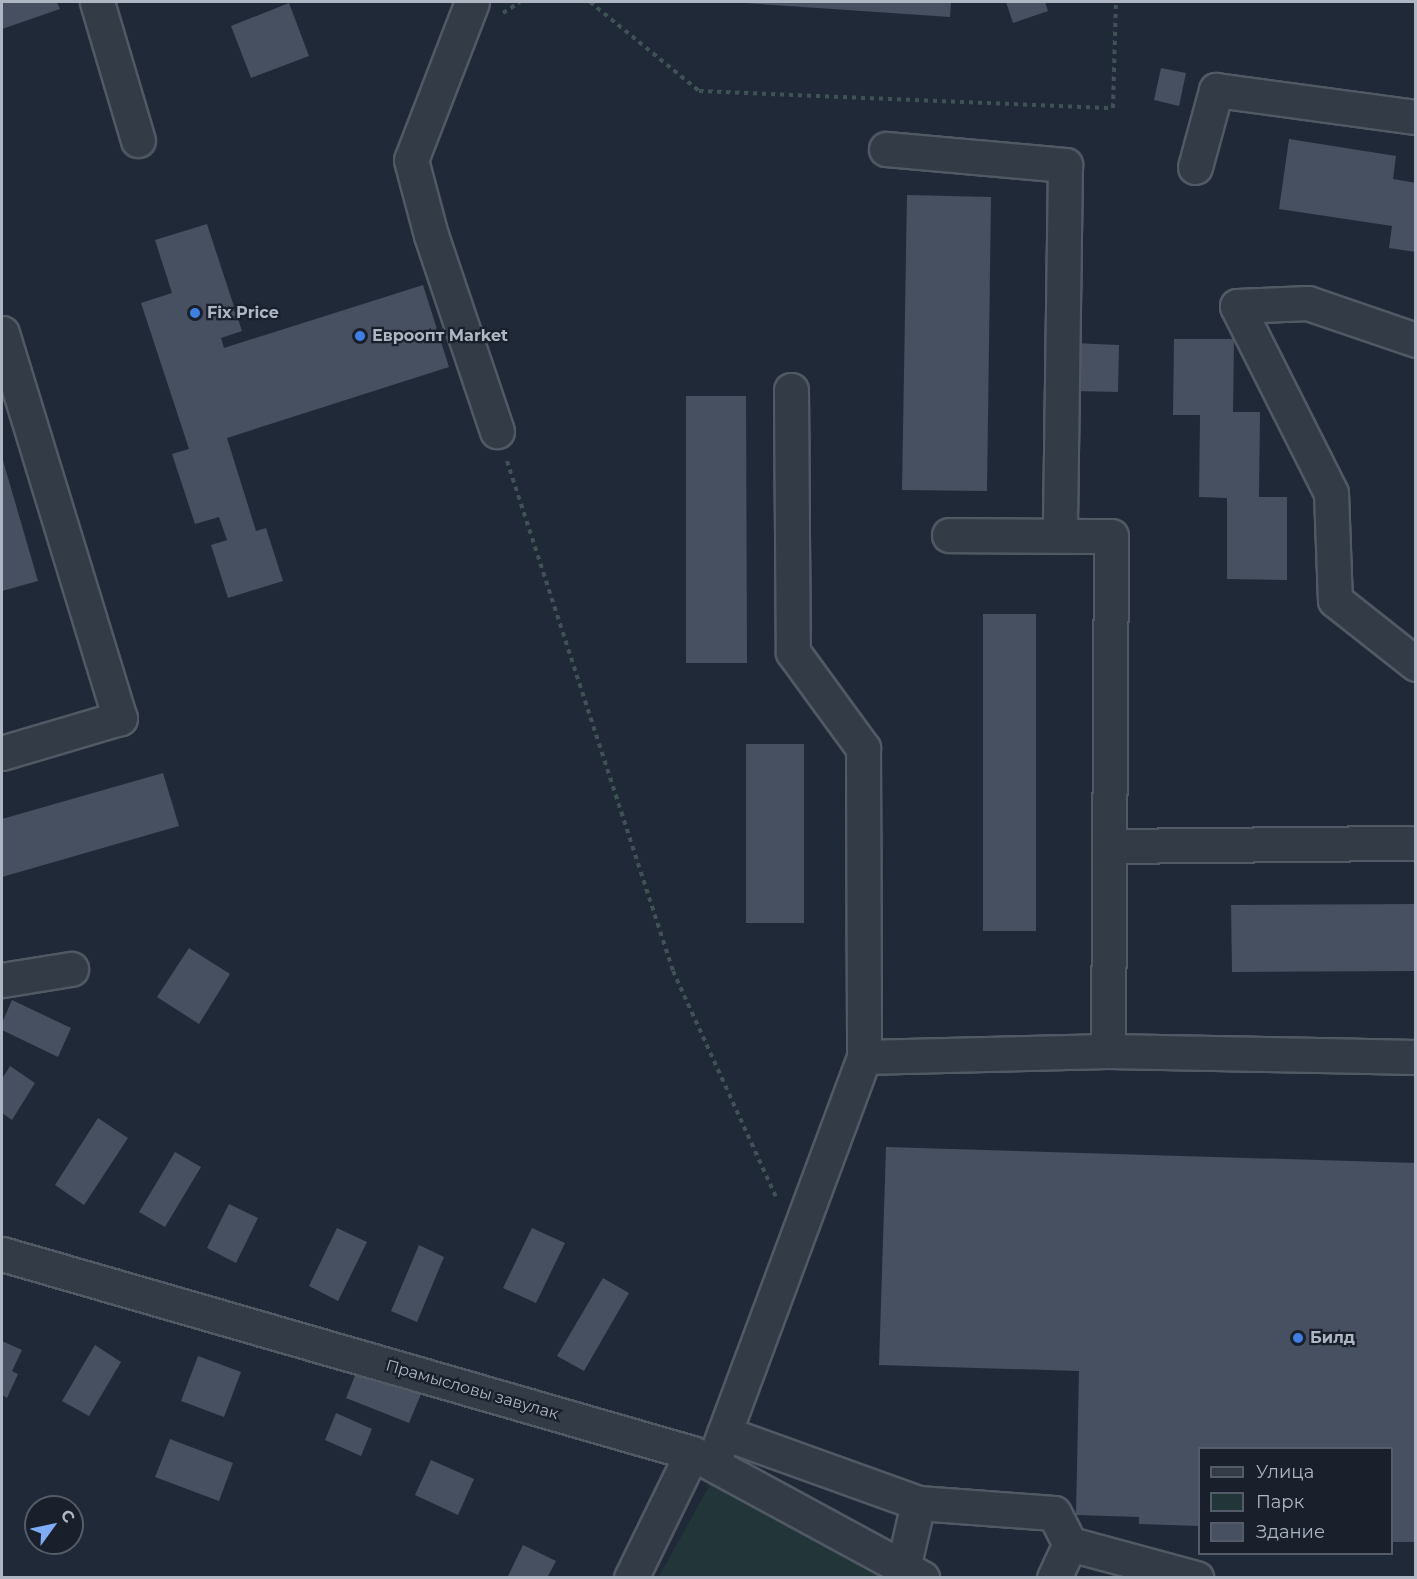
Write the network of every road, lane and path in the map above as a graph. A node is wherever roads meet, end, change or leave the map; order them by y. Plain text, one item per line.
1 (97, 2) edge
2 (472, 2) edge
3 (590, 2) edge
4 (1116, 2) edge
5 (1416, 117) edge
6 (138, 140) dead end
7 (886, 150) dead end
8 (1195, 167) dead end
9 (2, 333) edge
10 (1416, 340) edge
11 (790, 390) dead end
12 (497, 431) joint
13 (949, 535) dead end
14 (1060, 535) junction
15 (1416, 664) edge
16 (2, 753) edge
17 (1416, 843) edge
18 (1111, 846) junction
19 (71, 969) dead end
20 (2, 980) edge
21 (1108, 1051) junction
22 (864, 1057) junction
23 (1416, 1057) edge
24 (795, 1238) junction
25 (2, 1254) edge
26 (724, 1433) junction
27 (702, 1459) junction
28 (918, 1503) junction
29 (1070, 1544) junction
30 (913, 1573) edge
31 (631, 1578) edge
32 (1054, 1578) edge
33 (1196, 1578) edge

1 - 6 street
2 - 12 street
3 - 4 path
5 - 8 street
7 - 14 street
9 - 16 street
10 - 15 street
11 - 22 street
12 - 24 path
13 - 14 street
14 - 18 street
17 - 18 street
18 - 21 street
19 - 20 street
21 - 22 street
21 - 23 street
22 - 24 street
24 - 26 street
25 - 27 street, Прамысловы завулак
26 - 27 street
26 - 28 street
27 - 30 street, Прамысловы завулак
27 - 31 street
28 - 29 street
28 - 30 street
29 - 32 street
29 - 33 street

